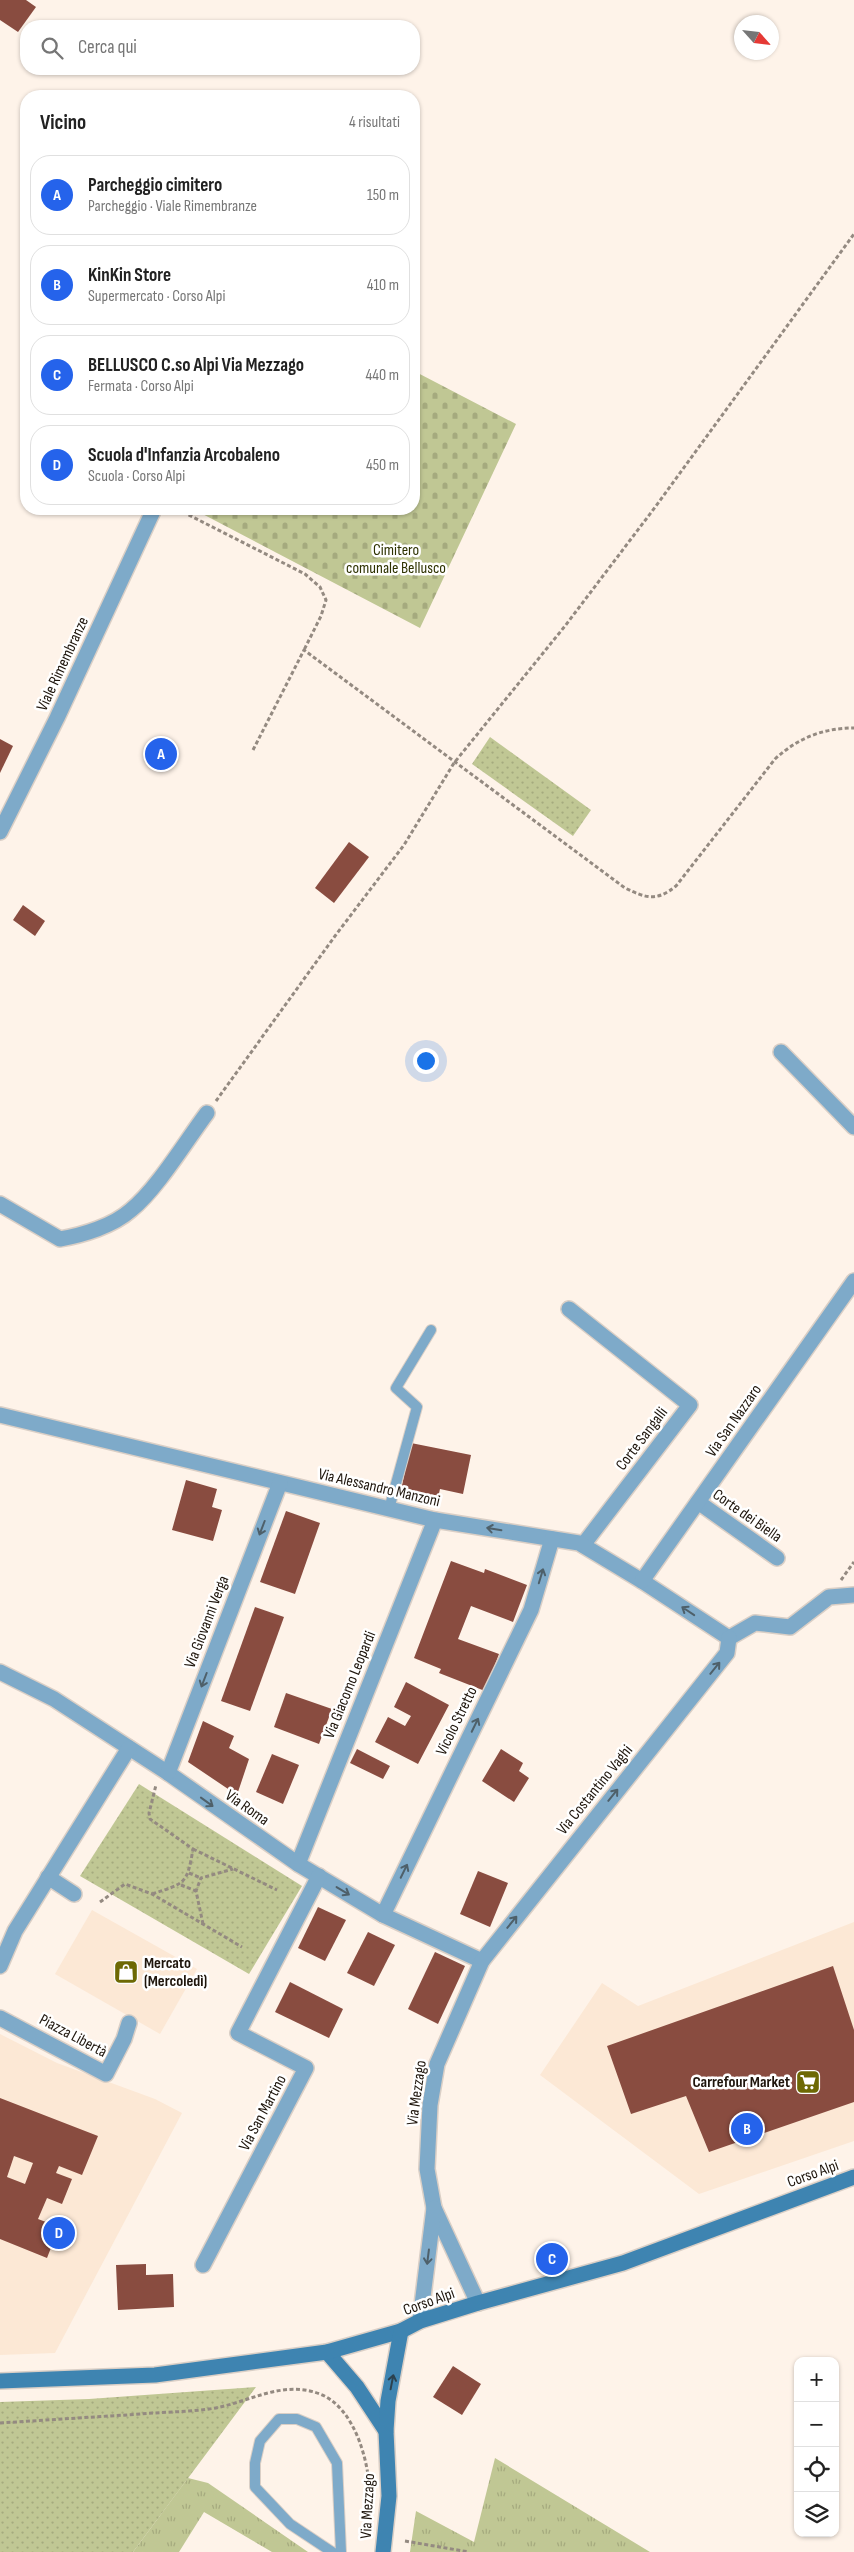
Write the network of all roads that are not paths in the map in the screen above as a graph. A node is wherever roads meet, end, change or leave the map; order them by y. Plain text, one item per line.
1 (151, 515) edge
2 (0, 832) edge
3 (781, 1052) dead end
4 (208, 1112) road end
5 (854, 1127) edge
6 (0, 1204) edge
7 (854, 1281) edge
8 (568, 1310) dead end
9 (431, 1330) dead end
10 (0, 1415) edge
11 (280, 1483) junction
12 (698, 1502) junction
13 (389, 1509) junction
14 (435, 1520) junction
15 (552, 1539) junction
16 (582, 1546) junction
17 (777, 1558) dead end
18 (642, 1580) junction
19 (854, 1595) edge
20 (729, 1638) junction
21 (0, 1672) edge
22 (129, 1748) junction
23 (168, 1773) junction
24 (298, 1864) junction
25 (319, 1876) junction
26 (48, 1877) junction
27 (74, 1894) dead end
28 (383, 1915) junction
29 (482, 1961) junction
30 (0, 1966) edge
31 (0, 2018) edge
32 (129, 2023) dead end
33 (854, 2177) edge
34 (434, 2208) junction
35 (203, 2265) dead end
36 (478, 2303) junction
37 (420, 2321) junction
38 (401, 2331) junction
39 (327, 2352) junction
40 (0, 2381) edge
41 (386, 2431) junction
42 (332, 2552) edge
43 (341, 2552) edge
44 (383, 2552) edge

1 - 2 street, Viale Rimembranze
3 - 5 street
4 - 6 street
7 - 12 street, Via San Nazzaro
8 - 16 street, Corte Sangalli
9 - 13 lane
10 - 11 street, Via Alessandro Manzoni
11 - 13 street, Via Alessandro Manzoni
11 -> 23 street, Via Giovanni Verga
12 - 17 street, Corte dei Biella
12 - 18 street, Via San Nazzaro
13 - 14 street, Via Alessandro Manzoni
15 -> 14 street, Via Alessandro Manzoni
14 - 24 street, Via Giacomo Leopardi
15 - 16 street, Via Alessandro Manzoni
28 -> 15 street, Vicolo Stretto
16 - 18 street, Via Alessandro Manzoni
20 -> 18 street, Via Alessandro Manzoni
19 - 20 street
29 -> 20 street, Via Costantino Vaghi
21 - 22 street, Via Roma
22 - 23 street, Via Roma
22 - 26 street
23 -> 24 street, Via Roma
24 - 25 street, Via Roma
25 -> 28 street, Via Roma
25 - 35 street, Via San Martino
26 - 27 street
26 - 30 street
28 - 29 street, Via Roma
29 - 34 street, Via Mezzago
31 - 32 street, Piazza Libertà
33 - 36 main road, Corso Alpi
34 - 36 street, Via Mezzago
34 -> 37 street, Via Mezzago
36 - 37 main road, Corso Alpi
37 - 38 main road, Corso Alpi
38 - 39 main road, Corso Alpi
41 -> 38 main road, Via Mezzago
39 - 40 main road, Corso Alpi
39 - 41 main road
41 - 44 main road, Via Mezzago
42 - 43 lane

